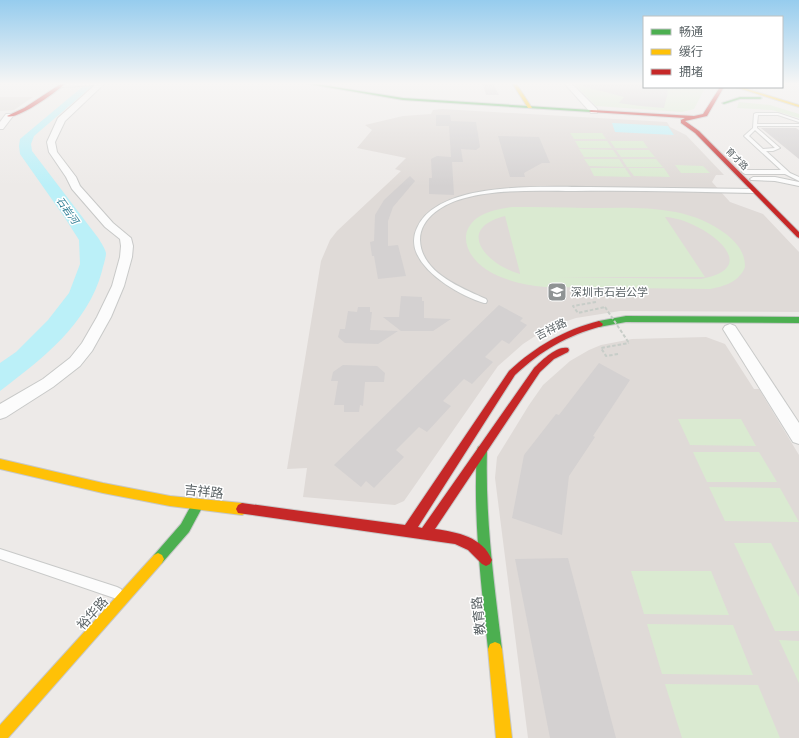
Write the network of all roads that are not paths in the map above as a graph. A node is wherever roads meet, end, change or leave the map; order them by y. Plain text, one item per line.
1 (4, 117) edge
2 (65, 117) edge
3 (674, 117) edge
4 (698, 117) edge
5 (756, 117) edge
6 (788, 117) edge
7 (690, 120) junction
8 (799, 121) edge
9 (799, 125) edge
10 (755, 126) junction
11 (0, 127) edge
12 (762, 150) junction
13 (745, 172) junction
14 (786, 172) junction
15 (753, 179) junction
16 (799, 179) edge
17 (799, 184) edge
18 (755, 191) junction
19 (799, 224) edge
20 (799, 236) edge
21 (484, 301) dead end
22 (799, 320) edge
23 (730, 329) dead end
24 (574, 345) dead end
25 (3, 410) edge
26 (799, 437) edge
27 (482, 449) junction
28 (0, 464) edge
29 (198, 504) junction
30 (408, 532) junction
31 (425, 534) junction
32 (0, 554) edge
33 (486, 560) junction
34 (125, 595) junction
35 (0, 736) edge
36 (504, 738) edge

1 - 11 street
2 - 25 street
3 - 7 street
4 - 7 street
5 - 10 lane
6 - 8 lane
7 - 13 street, 育才路
7 - 18 street, 育才路
9 - 10 lane
10 - 12 lane
10 - 12 lane
12 - 14 lane
13 - 14 lane
13 - 15 street, 育才路
14 - 16 lane
15 - 17 lane
15 - 19 street, 育才路
18 - 20 street, 育才路
18 - 21 lane
22 - 30 street, 吉祥路
23 - 26 street
24 - 27 street
27 - 31 street
27 - 33 street, 教育路
28 - 29 street, 吉祥路
29 - 30 street, 吉祥路
29 - 34 street, 裕华路
30 - 31 street, 吉祥路
31 - 33 street
32 - 34 lane
33 - 36 street, 教育路
34 - 35 street, 裕华路

